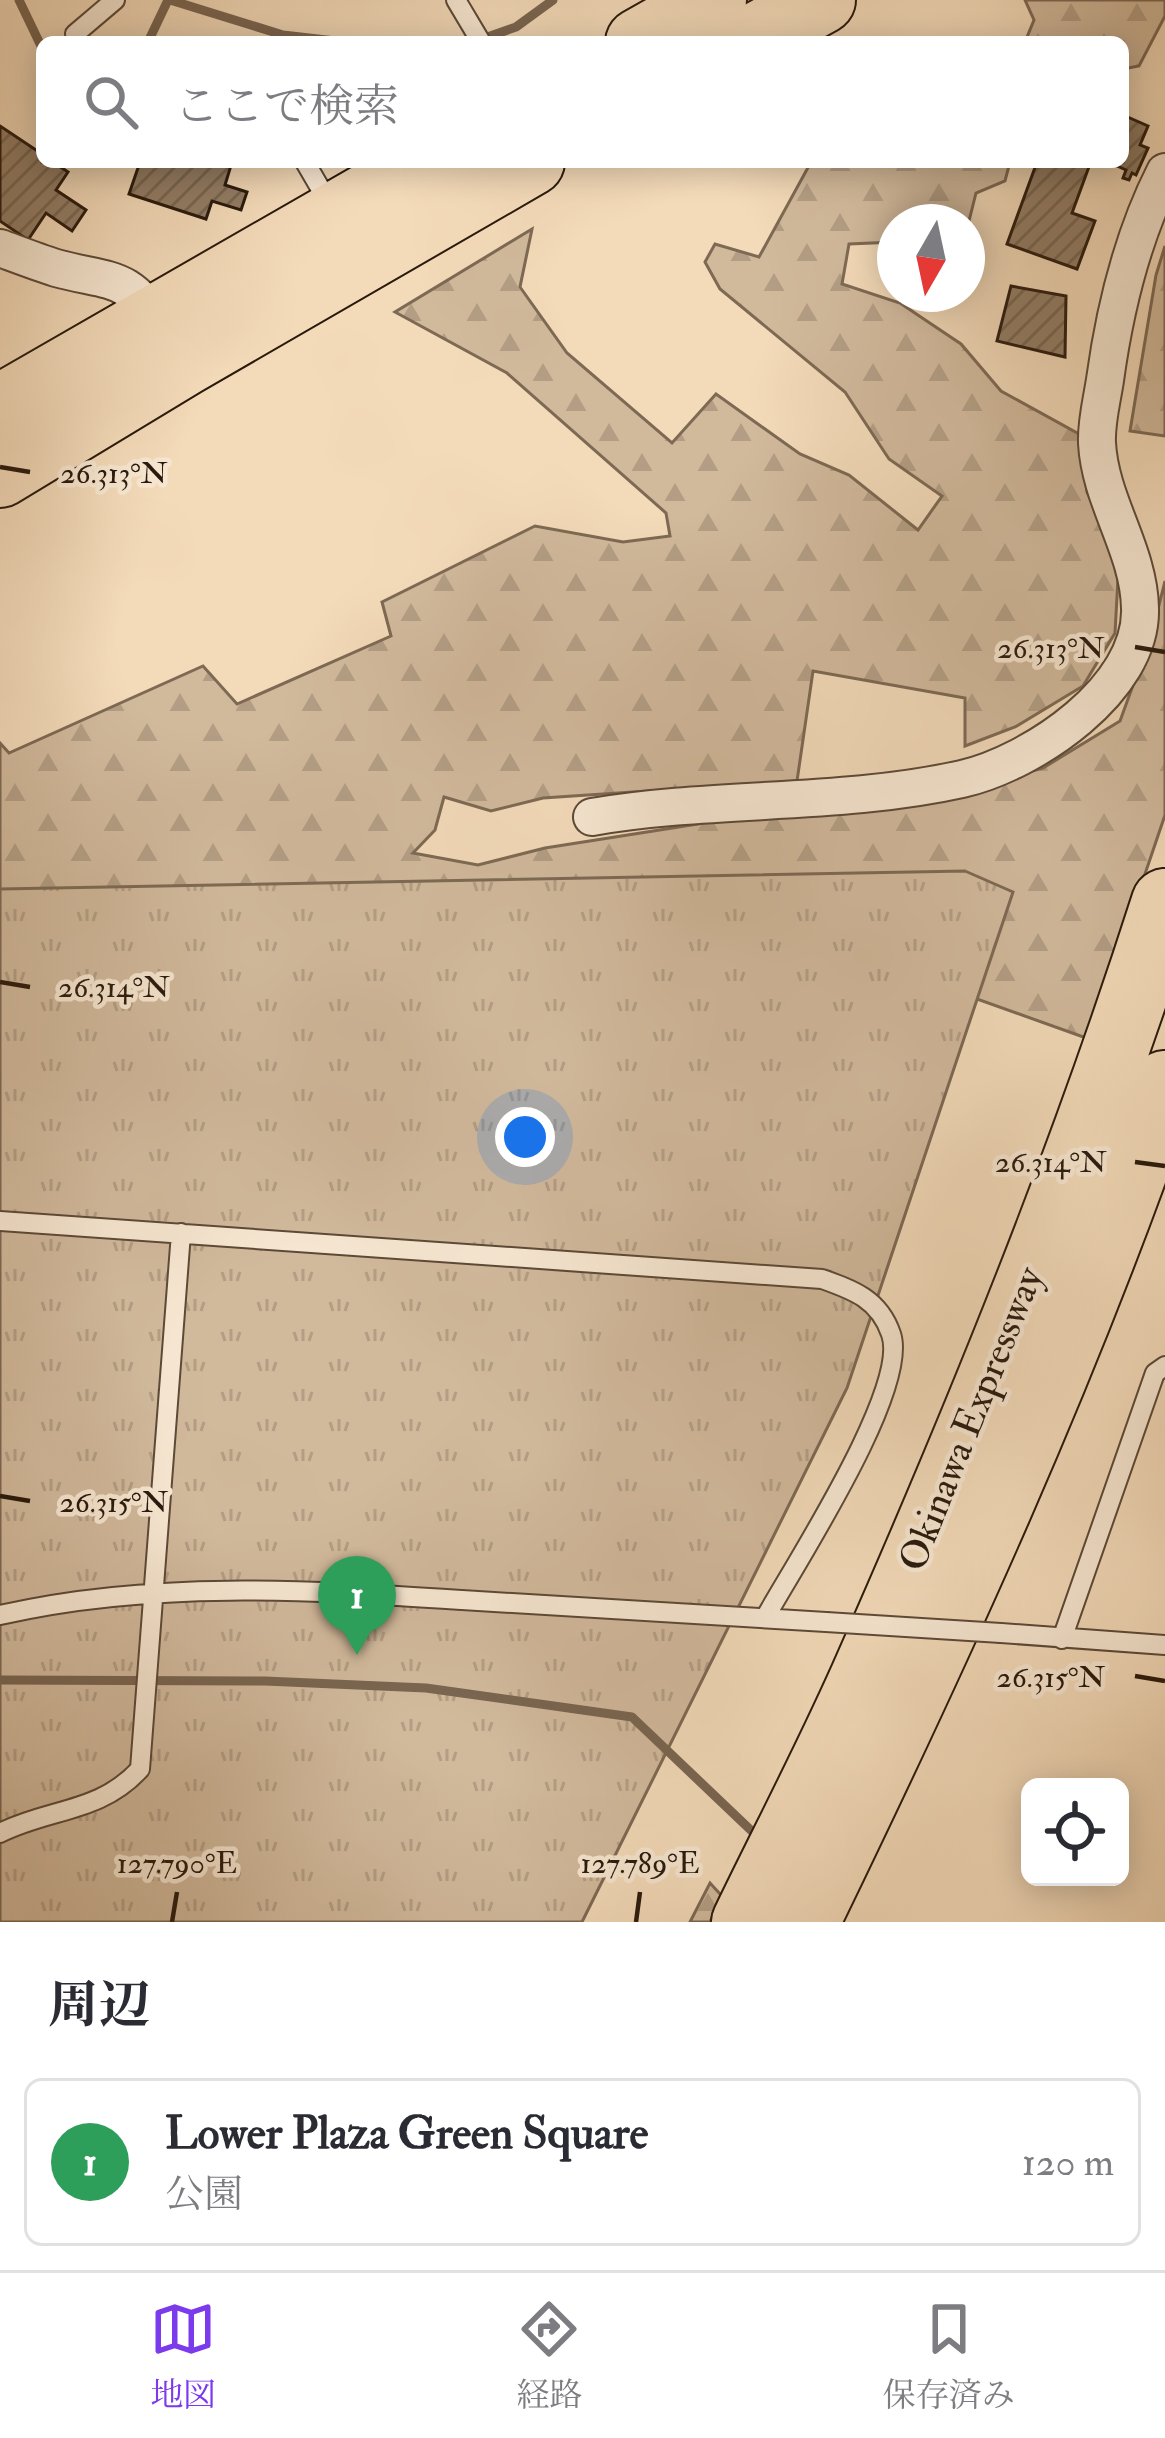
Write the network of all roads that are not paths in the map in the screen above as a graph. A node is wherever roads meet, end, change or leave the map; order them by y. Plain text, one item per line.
1 (115, 0) edge
2 (456, 0) edge
3 (713, 0) edge
4 (822, 0) edge
5 (76, 36) edge
6 (477, 36) edge
7 (650, 36) edge
8 (757, 36) edge
9 (403, 168) edge
10 (519, 168) edge
11 (1165, 172) edge
12 (320, 188) edge
13 (0, 248) edge
14 (170, 339) junction
15 (0, 408) edge
16 (0, 474) edge
17 (592, 818) dead end
18 (1165, 902) edge
19 (1165, 1084) edge
20 (0, 1221) edge
21 (181, 1233) junction
22 (1165, 1366) edge
23 (153, 1591) junction
24 (0, 1615) edge
25 (765, 1618) junction
26 (1062, 1639) junction
27 (1165, 1645) edge
28 (0, 1833) edge
29 (745, 1922) edge
30 (806, 1922) edge

1 - 5 lane
2 - 6 lane
3 - 7 highway
4 - 8 highway
9 - 12 highway
10 - 14 highway
11 - 17 street
12 - 14 highway
13 - 14 street
14 - 15 highway
14 - 16 highway
18 - 29 highway, Okinawa Expressway
19 - 30 highway, Okinawa Expressway
20 - 21 lane
21 - 23 lane
21 - 25 lane
22 - 26 lane
23 - 24 lane
23 - 25 lane
23 - 28 lane
25 - 26 lane, bridge
26 - 27 lane

